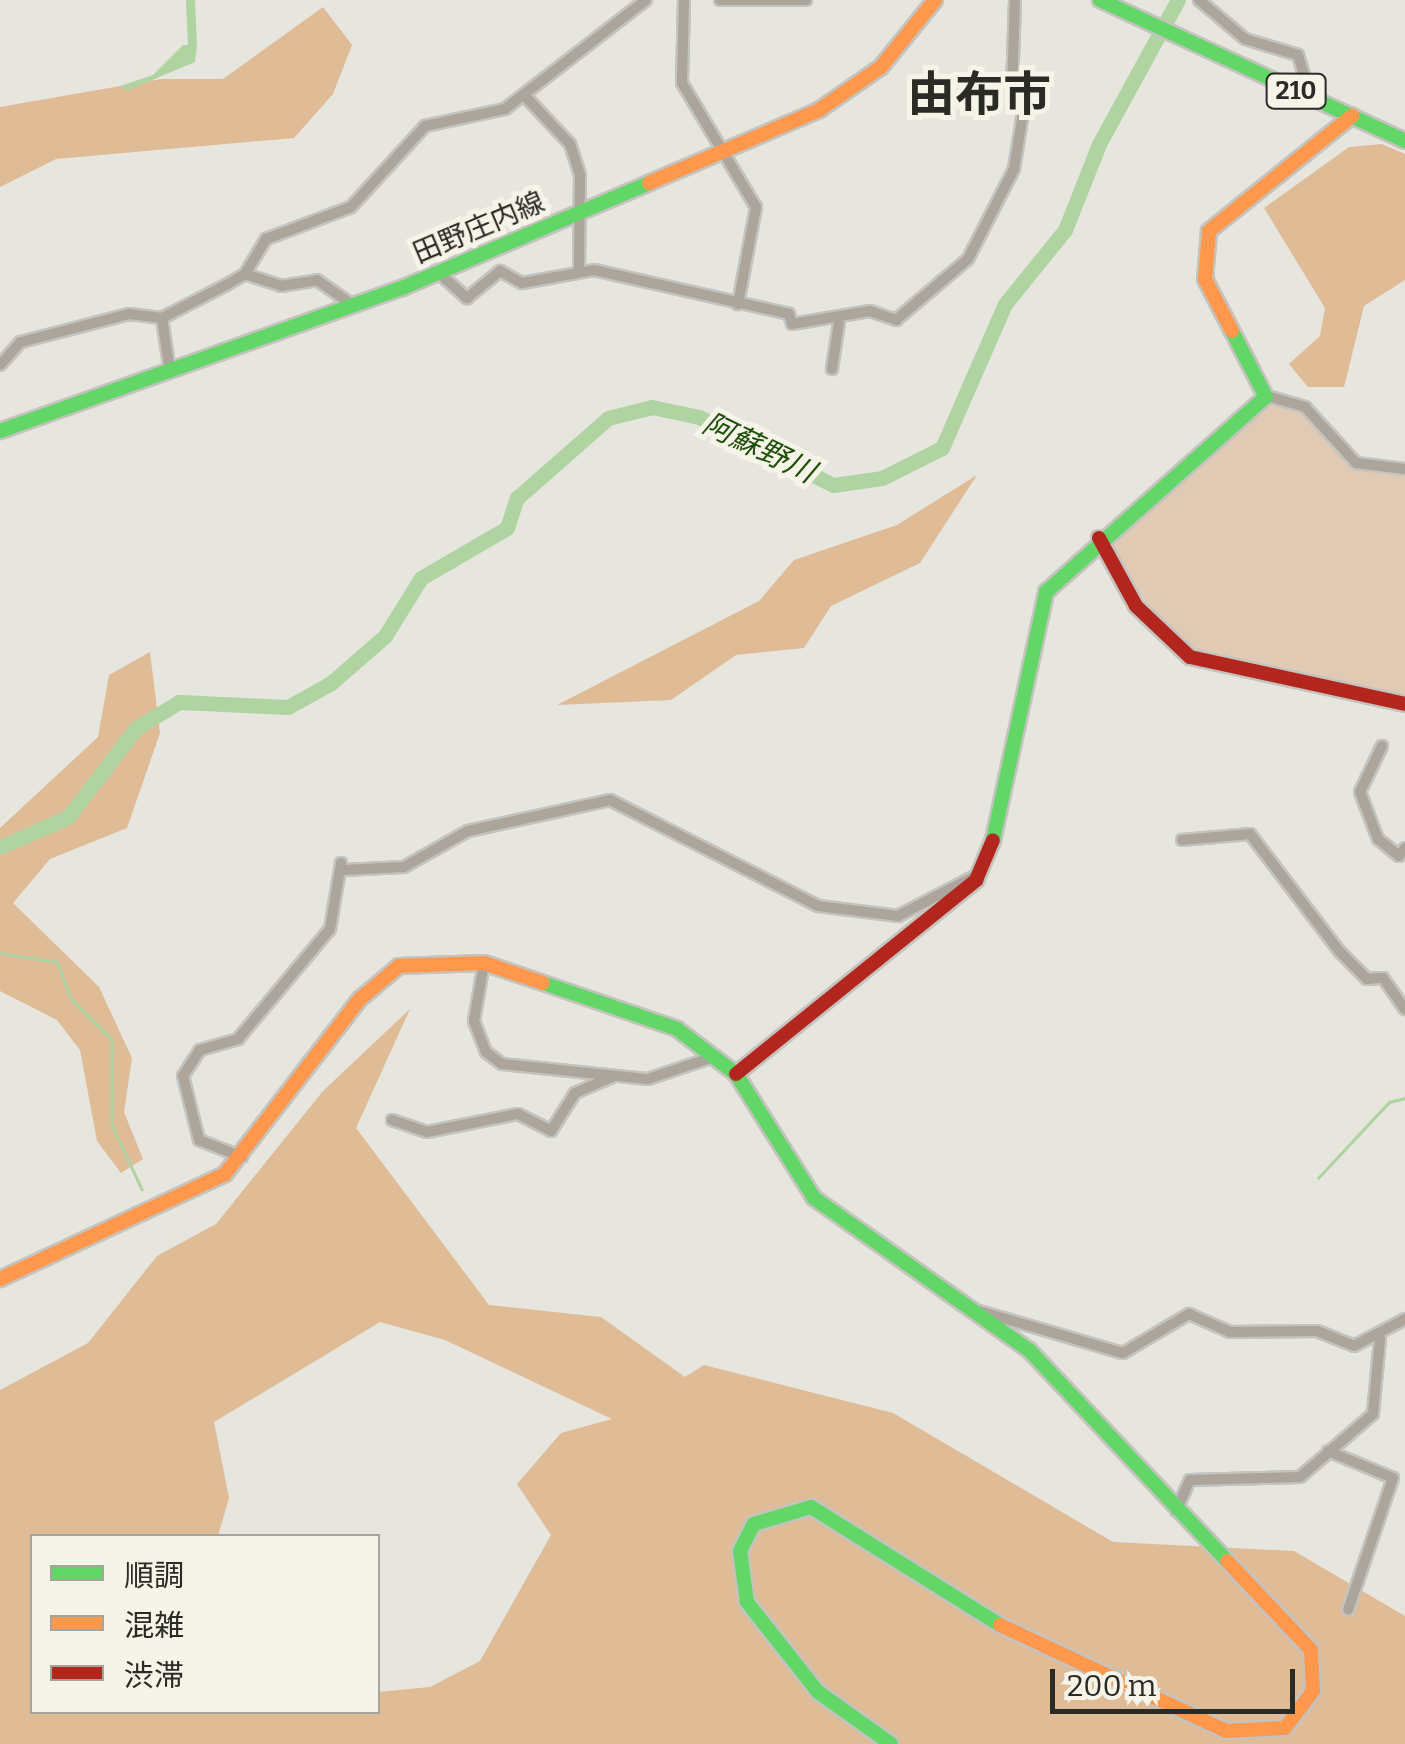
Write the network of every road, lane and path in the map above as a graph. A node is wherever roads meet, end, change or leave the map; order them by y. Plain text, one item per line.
1 (646, 0) edge
2 (684, 0) edge
3 (720, 0) edge
4 (806, 0) edge
5 (1016, 0) edge
6 (1100, 0) edge
7 (1199, 0) edge
8 (928, 2) edge
9 (524, 95) junction
10 (1311, 98) junction
11 (1352, 116) junction
12 (1405, 141) edge
13 (728, 149) junction
14 (580, 212) junction
15 (578, 270) junction
16 (440, 273) junction
17 (245, 274) junction
18 (738, 304) junction
19 (354, 306) junction
20 (162, 318) junction
21 (839, 322) junction
22 (0, 365) edge
23 (832, 370) dead end
24 (170, 372) junction
25 (1267, 396) junction
26 (0, 431) edge
27 (1405, 469) edge
28 (1099, 538) junction
29 (1405, 704) edge
30 (1382, 746) dead end
31 (1182, 840) dead end
32 (1405, 848) edge
33 (979, 874) junction
34 (484, 964) junction
35 (1405, 1009) edge
36 (717, 1056) junction
37 (736, 1074) junction
38 (613, 1076) junction
39 (392, 1120) dead end
40 (243, 1157) junction
41 (0, 1279) edge
42 (976, 1310) junction
43 (1403, 1325) edge
44 (1380, 1338) junction
45 (1328, 1451) junction
46 (1176, 1511) junction
47 (1348, 1610) dead end
48 (891, 1744) edge

1 - 9 street
2 - 13 street
3 - 4 street
5 - 21 street
6 - 10 main road, 210
7 - 10 street
8 - 13 main road, 田野庄内線
9 - 14 street
9 - 17 street
10 - 11 main road, 210
11 - 12 main road, 210
11 - 25 main road
13 - 14 main road, 田野庄内線
13 - 18 street
14 - 15 street
14 - 16 main road, 田野庄内線
15 - 16 street
15 - 18 street
16 - 19 main road, 田野庄内線
17 - 19 street
17 - 20 street
18 - 21 street
19 - 24 main road, 田野庄内線
20 - 22 street
20 - 24 street
21 - 23 street
24 - 26 main road, 田野庄内線
25 - 27 street
25 - 28 main road
28 - 29 main road
28 - 33 main road
30 - 32 street
31 - 35 street
33 - 37 main road
33 - 40 street
34 - 36 main road
34 - 38 street
34 - 40 main road
36 - 37 main road
36 - 38 street
37 - 42 main road
38 - 39 street
40 - 41 main road
42 - 44 street
42 - 46 main road
43 - 44 street
44 - 45 street
45 - 46 street
45 - 47 street
46 - 48 main road

